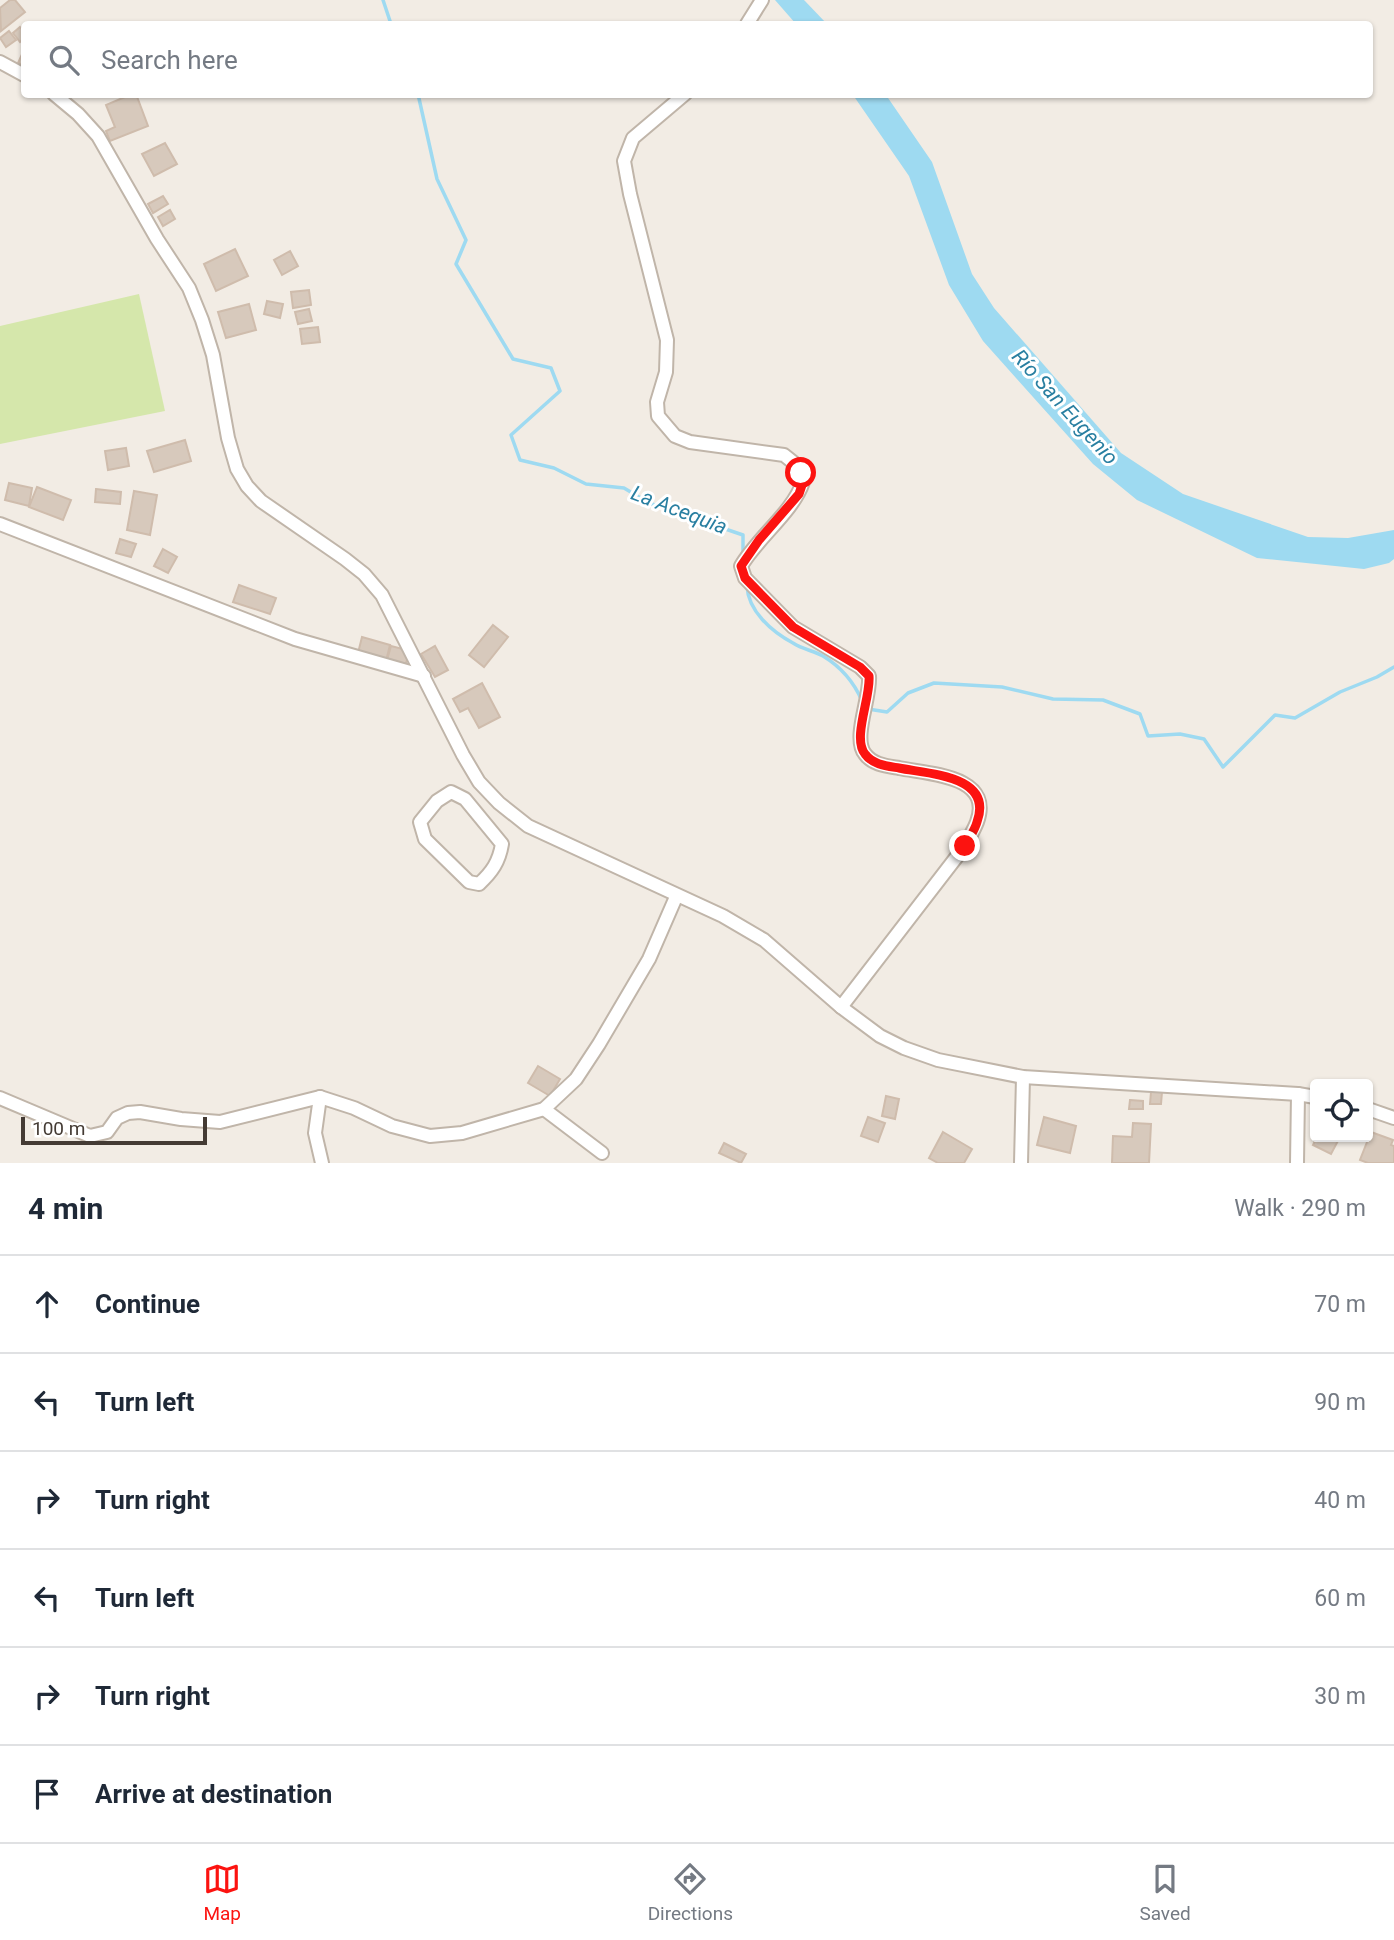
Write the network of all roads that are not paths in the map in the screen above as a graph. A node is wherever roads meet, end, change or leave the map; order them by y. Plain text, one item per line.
1 (762, 0) edge
2 (749, 21) edge
3 (0, 62) edge
4 (21, 73) edge
5 (59, 98) edge
6 (680, 98) edge
7 (0, 524) edge
8 (424, 676) junction
9 (493, 796) junction
10 (477, 813) junction
11 (676, 897) junction
12 (841, 1007) junction
13 (1023, 1077) junction
14 (1298, 1094) junction
15 (1310, 1096) edge
16 (320, 1097) junction
17 (0, 1098) edge
18 (544, 1110) junction
19 (1373, 1111) edge
20 (1394, 1118) edge
21 (602, 1153) dead end
22 (322, 1163) edge
23 (1021, 1163) edge
24 (1297, 1163) edge

1 - 2 street
3 - 4 street
5 - 8 street
6 - 12 street
7 - 8 street
8 - 9 street
9 - 10 street
9 - 11 street
10 - 10 street
11 - 12 street
11 - 18 street
12 - 13 street
13 - 14 street
13 - 23 street
14 - 15 street
14 - 24 street
16 - 17 street
16 - 18 street
16 - 22 street
18 - 21 street
19 - 20 street

